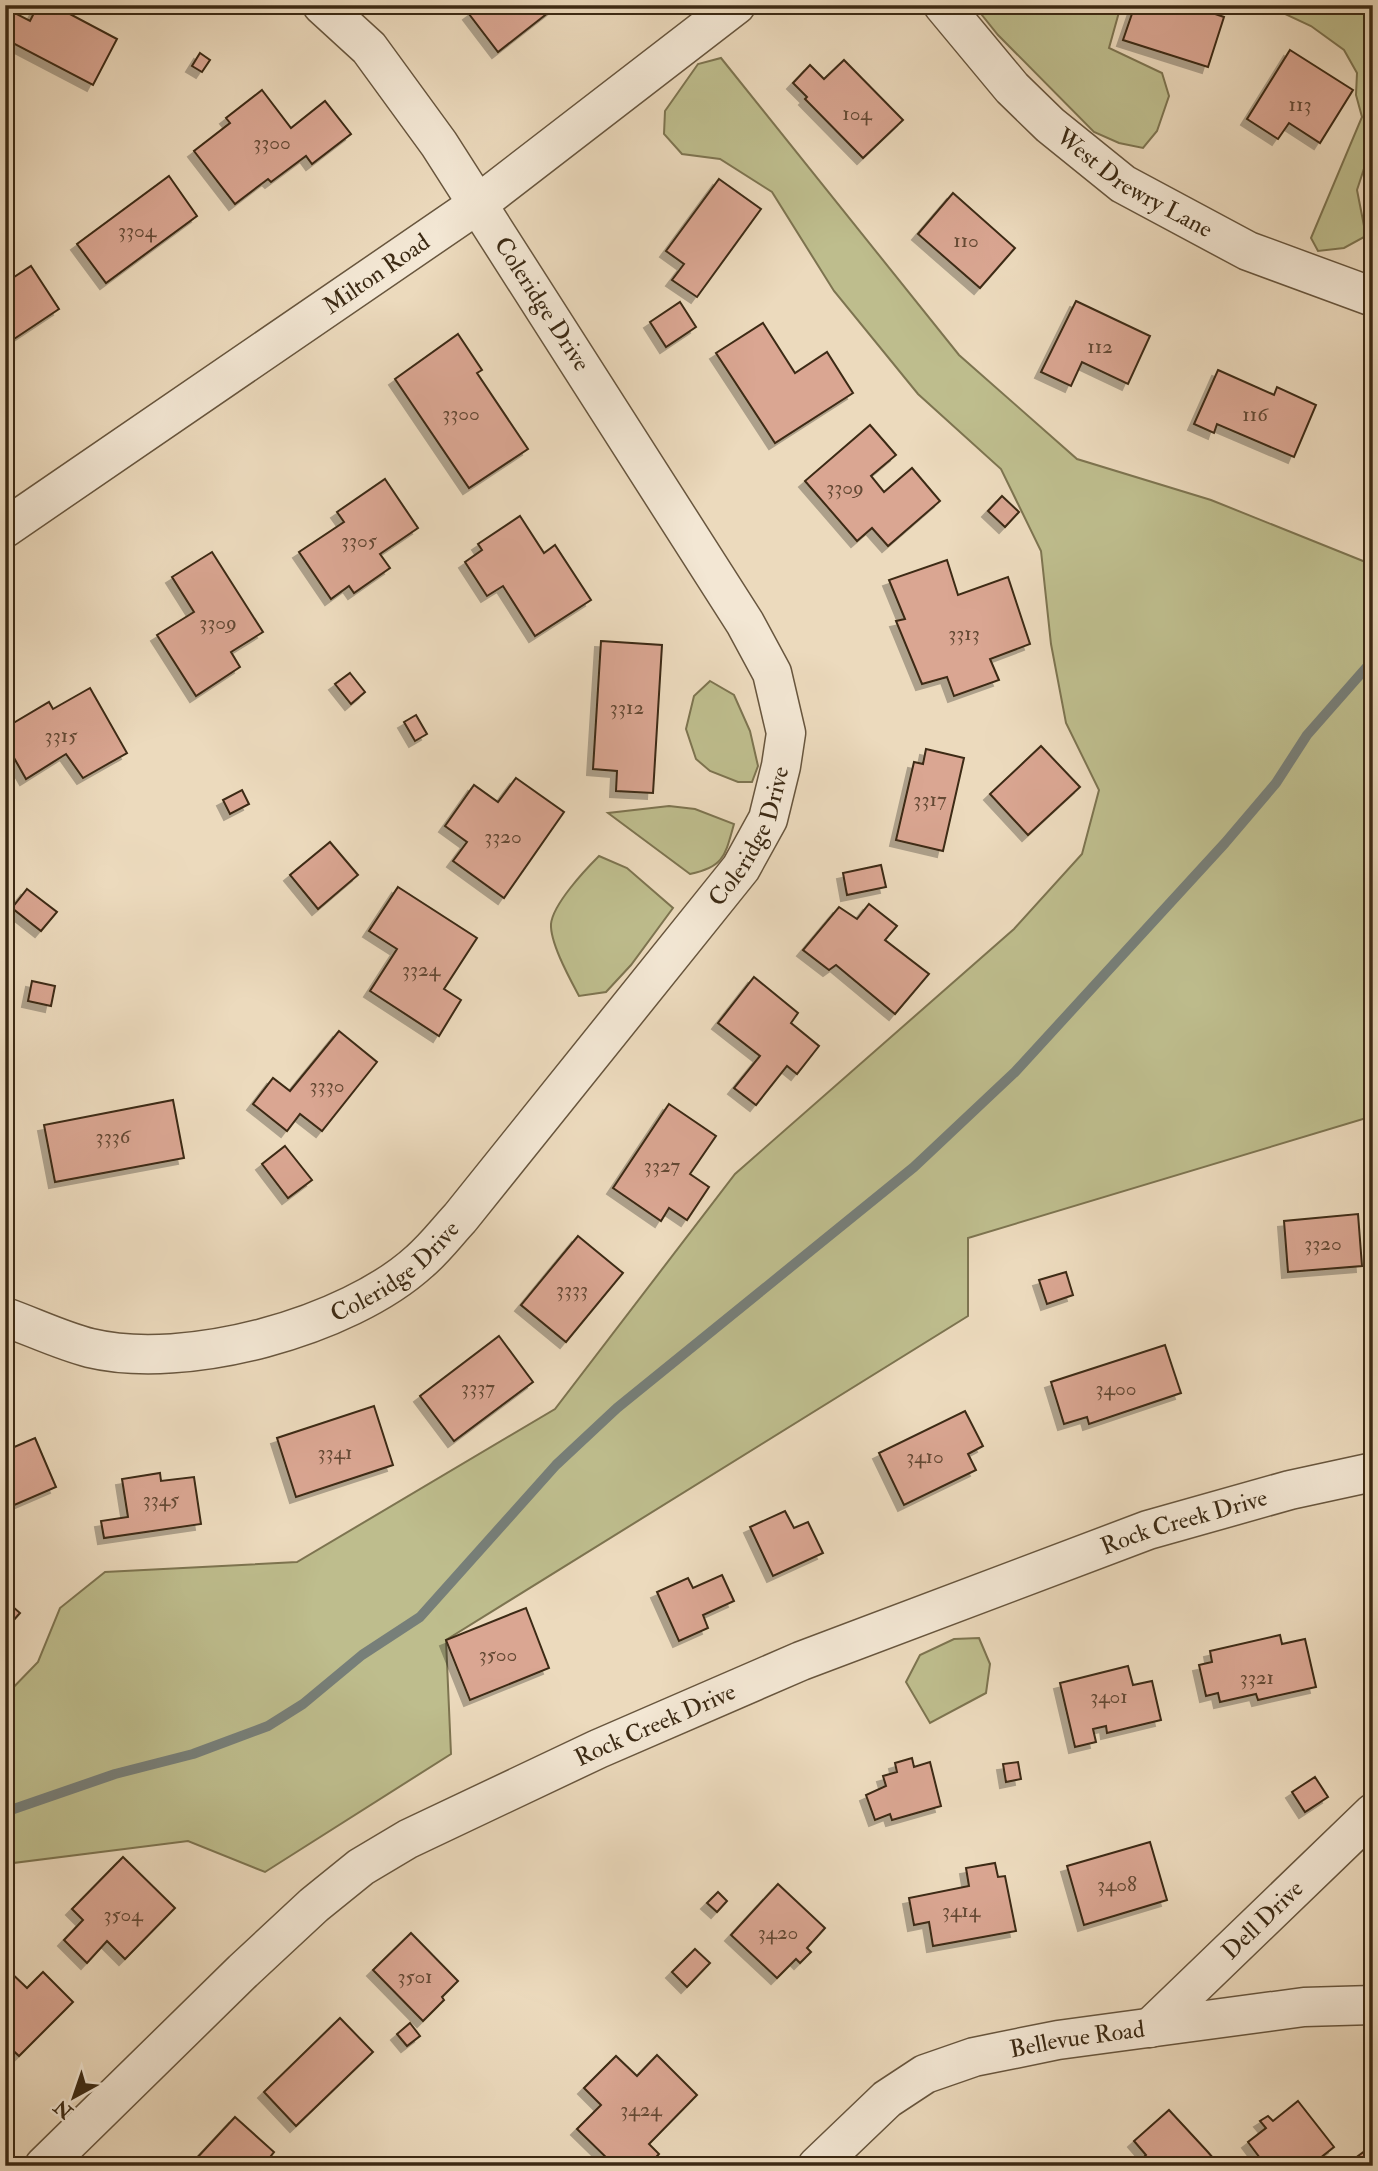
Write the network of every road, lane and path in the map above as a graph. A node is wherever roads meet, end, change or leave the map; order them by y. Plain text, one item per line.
1 (322, 5) edge
2 (736, 5) edge
3 (943, 5) edge
4 (478, 204) junction
5 (1373, 298) edge
6 (5, 528) edge
7 (5, 1317) edge
8 (1373, 1472) edge
9 (1373, 1813) edge
10 (1373, 2005) edge
11 (1150, 2028) junction
12 (44, 2166) edge
13 (817, 2166) edge

1 - 4 street, Coleridge Drive
2 - 4 street, Milton Road
3 - 5 street, West Drewry Lane
4 - 6 street, Milton Road
4 - 7 street, Coleridge Drive
8 - 12 street, Rock Creek Drive
9 - 11 street, Dell Drive
10 - 11 street, Bellevue Road
11 - 13 street, Bellevue Road

